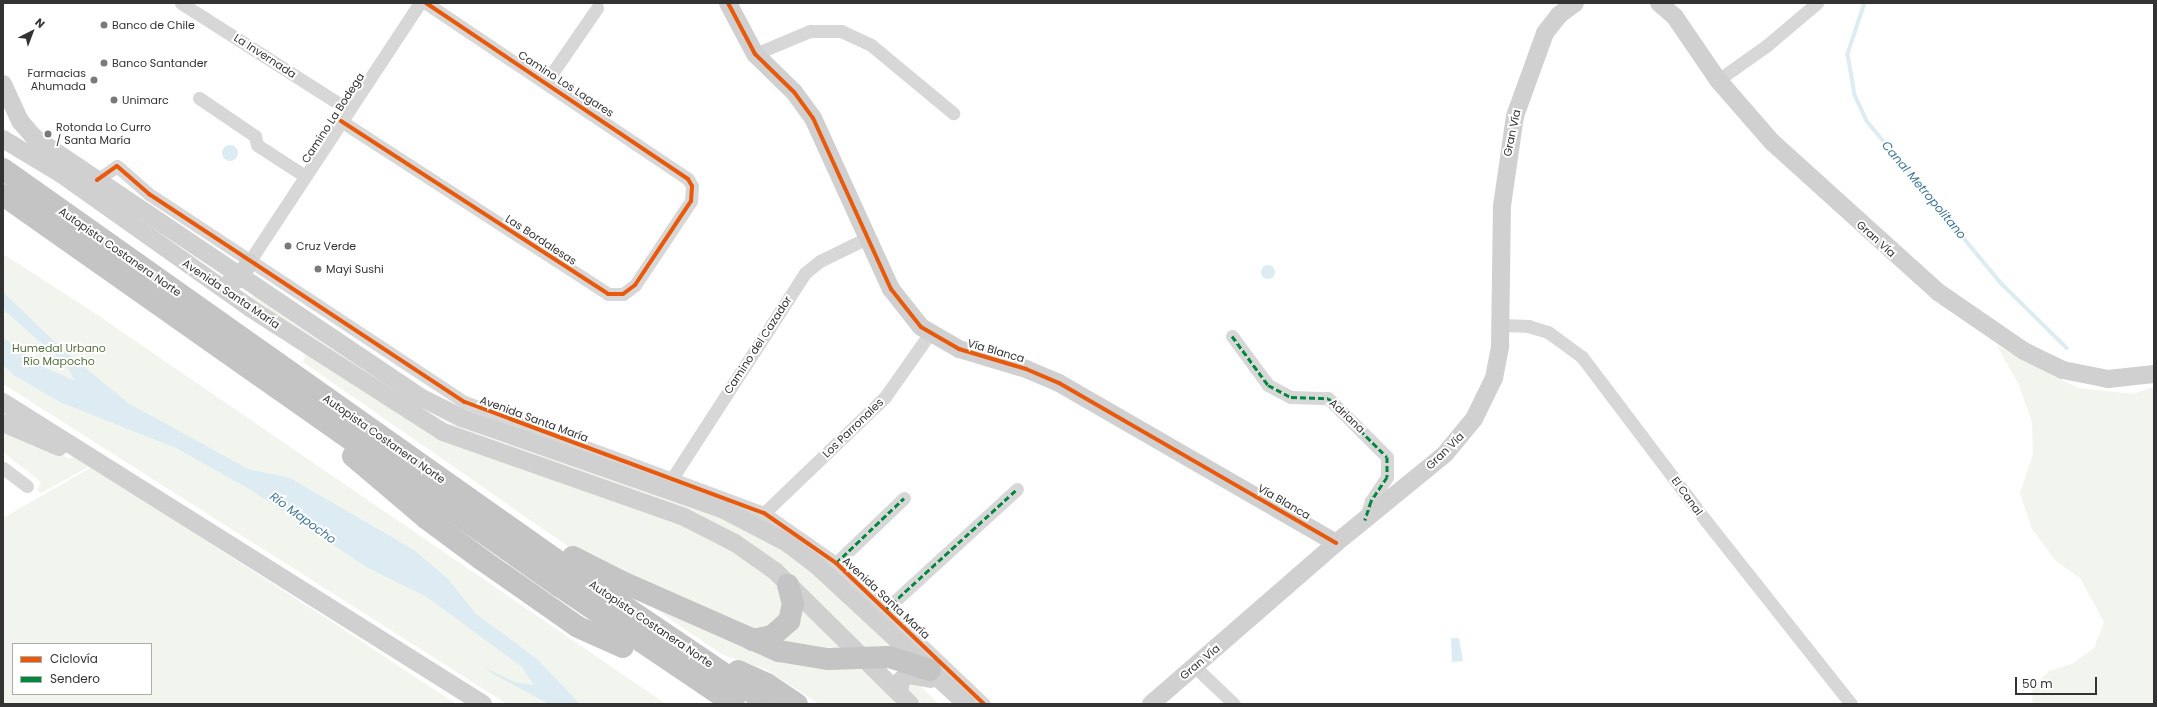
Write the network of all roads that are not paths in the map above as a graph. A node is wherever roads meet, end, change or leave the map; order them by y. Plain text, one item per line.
1 (181, 3) edge
2 (420, 3) edge
3 (426, 3) edge
4 (728, 3) edge
5 (1575, 3) edge
6 (1660, 3) edge
7 (1817, 3) edge
8 (597, 8) dead end
9 (755, 54) junction
10 (1718, 80) junction
11 (546, 82) junction
12 (3, 84) edge
13 (199, 98) dead end
14 (349, 110) junction
15 (953, 112) dead end
16 (341, 121) junction
17 (3, 139) edge
18 (3, 151) edge
19 (3, 169) edge
20 (122, 170) junction
21 (60, 174) junction
22 (305, 176) junction
23 (97, 180) junction
24 (692, 186) joint
25 (3, 196) edge
26 (120, 196) junction
27 (867, 238) junction
28 (249, 262) junction
29 (217, 263) junction
30 (204, 276) junction
31 (240, 279) junction
32 (1501, 325) junction
33 (930, 334) junction
34 (1232, 336) dead end
35 (2154, 374) edge
36 (296, 401) junction
37 (3, 402) edge
38 (3, 423) edge
39 (3, 468) edge
40 (120, 477) junction
41 (673, 477) junction
42 (440, 478) junction
43 (27, 486) dead end
44 (1017, 489) dead end
45 (904, 498) dead end
46 (764, 513) junction
47 (1365, 520) junction
48 (1336, 543) junction
49 (836, 563) junction
50 (788, 584) junction
51 (885, 610) junction
52 (752, 640) junction
53 (623, 647) dead end
54 (863, 657) junction
55 (1194, 666) junction
56 (738, 671) dead end
57 (938, 677) junction
58 (905, 698) edge
59 (483, 704) edge
60 (734, 704) edge
61 (769, 704) edge
62 (797, 704) edge
63 (966, 704) edge
64 (984, 704) edge
65 (1151, 704) edge
66 (1234, 704) edge
67 (1851, 704) edge

1 - 14 street, La Invernada
2 - 14 street, Camino La Bodega
3 - 11 street, Camino Los Lagares
4 - 9 main road, Vía Blanca
5 - 32 main road, Gran Vía
6 - 10 main road, Gran Vía
7 - 10 street
8 - 11 street
9 - 15 street
9 - 27 main road, Vía Blanca
10 - 35 main road, Gran Vía
11 - 24 street, Camino Los Lagares
12 - 23 main road, Avenida Santa María
13 - 22 street
14 - 16 street, Camino La Bodega
16 - 22 street, Camino La Bodega
16 - 24 street, Las Bordalesas
17 - 21 main road, Avenida Santa María
18 - 21 main road
19 - 42 highway, Autopista Costanera Norte
20 - 23 street
20 - 26 street
20 - 28 street, Avenida Santa María
21 - 30 main road, Avenida Santa María
22 - 28 street, Camino La Bodega
23 - 26 main road, Avenida Santa María
25 - 36 highway, Autopista Costanera Norte
26 - 29 main road, Avenida Santa María
27 - 33 main road, Vía Blanca
27 - 41 street, Camino del Cazador
28 - 29 main road
28 - 31 main road
28 - 41 street, Avenida Santa María
29 - 31 main road, Avenida Santa María
30 - 31 main road
30 - 50 main road, Avenida Santa María
31 - 57 main road, Avenida Santa María
32 - 47 main road, Gran Vía
32 - 67 street, El Canal
33 - 46 street, Los Parronales
33 - 48 main road, Vía Blanca
34 - 47 street, Adriana
36 - 53 highway
36 - 60 highway, Autopista Costanera Norte
37 - 40 main road
38 - 40 main road
39 - 43 street
40 - 59 main road
41 - 46 street, Avenida Santa María
42 - 52 highway
42 - 61 highway, Autopista Costanera Norte
44 - 51 street
45 - 49 street
46 - 49 street, Avenida Santa María
47 - 48 main road, Gran Vía
48 - 55 main road, Gran Vía
49 - 51 street, Avenida Santa María
50 - 52 highway
50 - 54 main road, Avenida Santa María
51 - 64 street, Avenida Santa María
52 - 54 highway
54 - 57 highway
54 - 58 main road, Avenida Santa María
55 - 65 main road, Gran Vía
55 - 66 street
56 - 62 highway
57 - 58 main road
57 - 63 main road, Avenida Santa María

